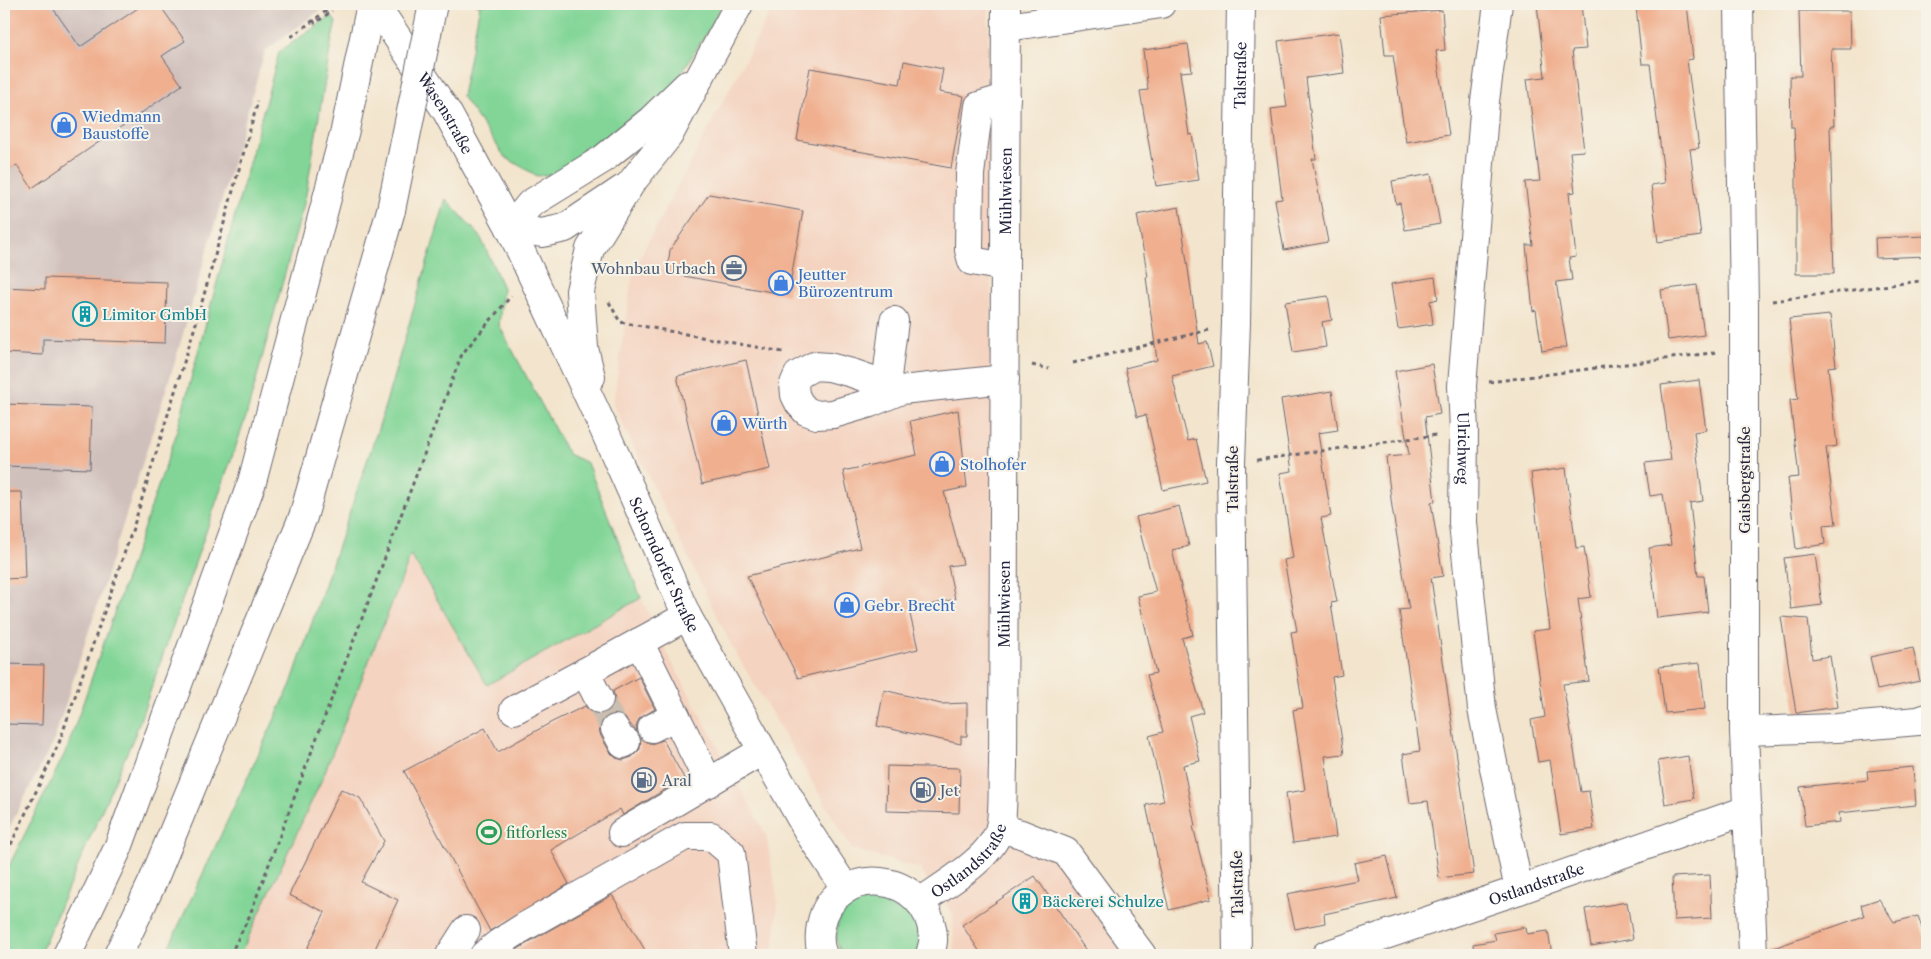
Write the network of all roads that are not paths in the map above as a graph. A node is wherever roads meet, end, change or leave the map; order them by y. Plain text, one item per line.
1 (373, 4) edge
2 (433, 4) edge
3 (739, 4) edge
4 (1161, 4) edge
5 (1241, 4) edge
6 (1498, 4) edge
7 (1739, 4) edge
8 (1006, 15) edge
9 (706, 67) junction
10 (1006, 98) junction
11 (631, 183) junction
12 (510, 228) junction
13 (1005, 267) junction
14 (894, 321) dead end
15 (1005, 379) junction
16 (602, 425) junction
17 (687, 616) junction
18 (639, 642) junction
19 (584, 672) junction
20 (599, 699) tunnel mouth
21 (514, 710) dead end
22 (676, 716) junction
23 (1927, 718) edge
24 (652, 728) dead end
25 (1744, 731) junction
26 (762, 751) junction
27 (709, 783) junction
28 (1748, 810) junction
29 (1000, 828) junction
30 (622, 832) dead end
31 (846, 889) junction
32 (1519, 890) junction
33 (920, 902) junction
34 (466, 930) dead end
35 (67, 955) edge
36 (118, 955) edge
37 (450, 955) edge
38 (484, 955) edge
39 (743, 955) edge
40 (823, 955) edge
41 (930, 955) edge
42 (1142, 955) edge
43 (1237, 955) edge
44 (1326, 955) edge
45 (1753, 955) edge

1 - 12 main road, Wasenstraße
1 - 35 main road
2 - 36 main road, bridge
3 - 9 main road
4 - 8 main road
5 - 43 main road, Talstraße
6 - 32 main road, Ulrichweg
7 - 25 main road, Gaisbergstraße
8 - 10 main road, Mühlwiesen
9 - 11 main road
9 - 12 main road
10 - 13 main road, Mühlwiesen
10 - 13 main road
11 - 12 main road
11 - 16 main road
12 - 16 main road, Schorndorfer Straße
13 - 15 main road, Mühlwiesen
14 - 15 main road
15 - 29 main road, Mühlwiesen
16 - 17 main road, Schorndorfer Straße
17 - 18 main road
17 - 26 main road, Schorndorfer Straße
18 - 19 main road
18 - 22 main road
19 - 20 main road
19 - 21 main road
22 - 24 main road
22 - 27 main road
23 - 25 main road
25 - 28 main road, Gaisbergstraße
26 - 27 main road
26 - 31 main road, Schorndorfer Straße
27 - 30 main road
28 - 32 main road, Ostlandstraße
28 - 45 main road, Gaisbergstraße
29 - 33 main road, Ostlandstraße
29 - 42 main road, Ostlandstraße
31 - 33 main road
31 - 40 main road
32 - 44 main road, Ostlandstraße
33 - 41 main road
34 - 37 main road
38 - 39 main road

